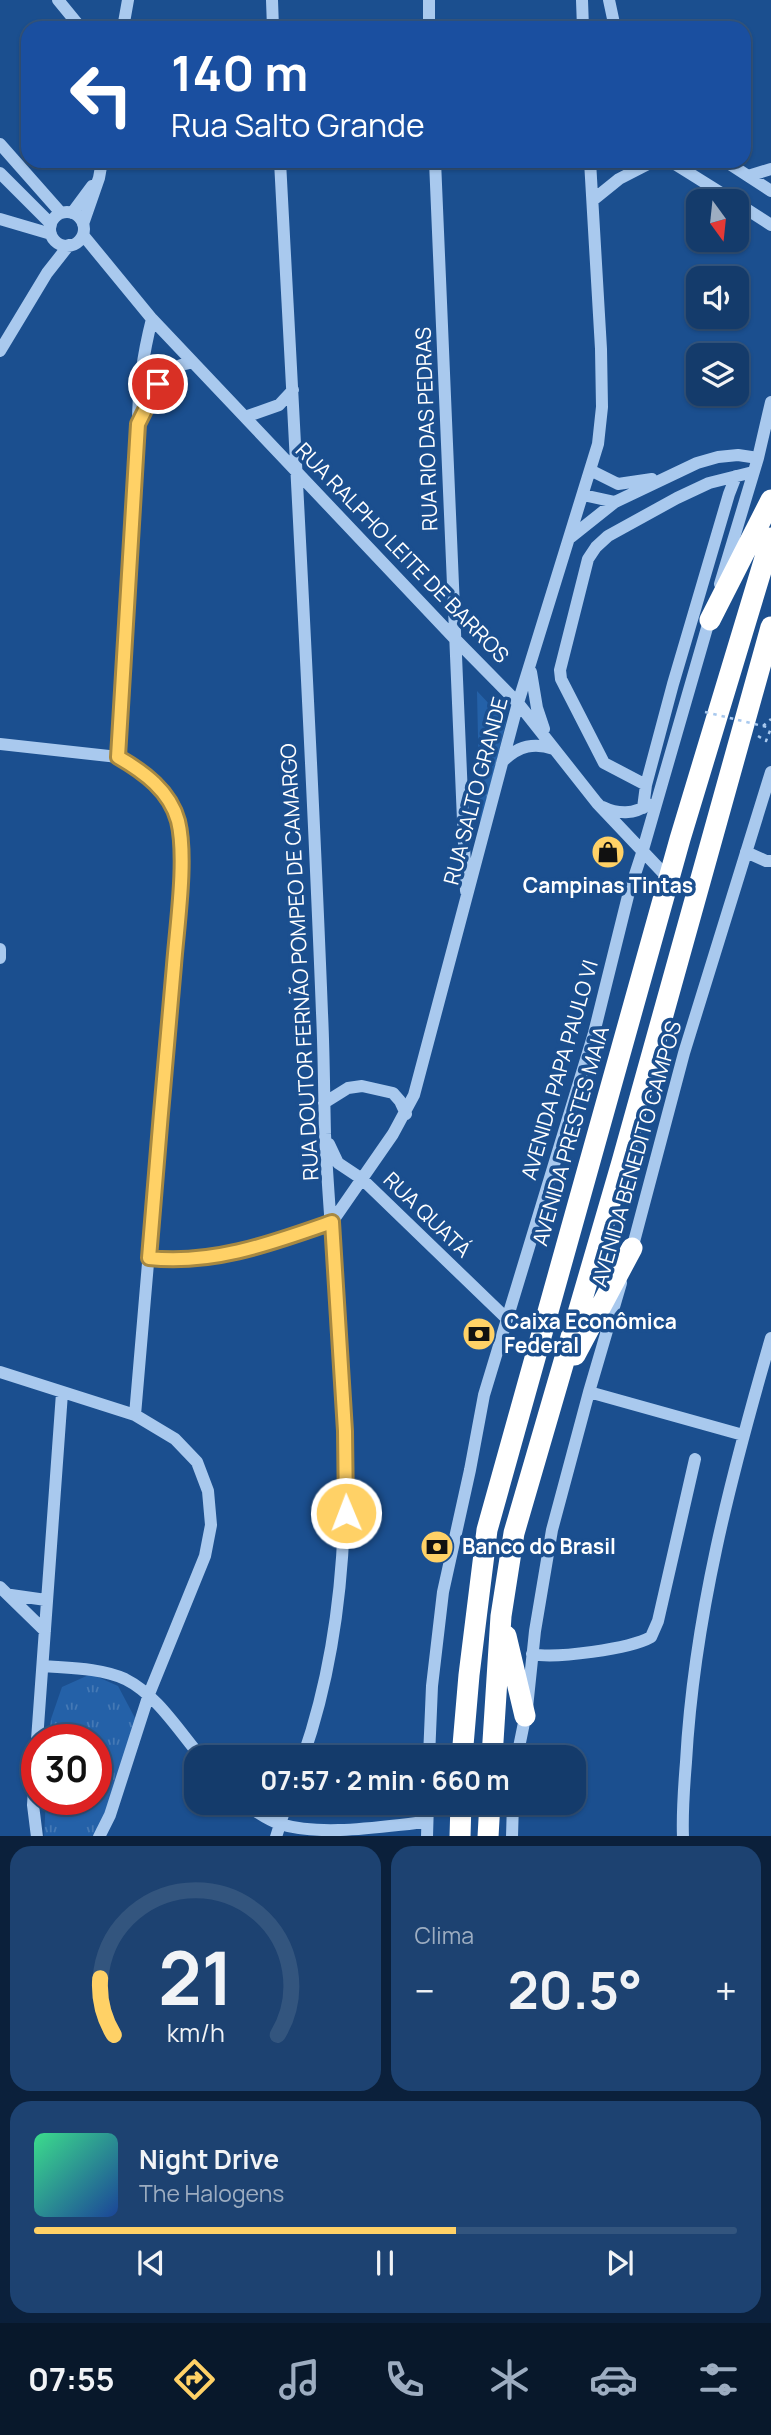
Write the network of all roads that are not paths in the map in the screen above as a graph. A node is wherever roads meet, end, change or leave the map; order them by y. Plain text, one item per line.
1 (58, 0) edge
2 (128, 0) edge
3 (272, 0) edge
4 (429, 0) edge
5 (582, 0) edge
6 (609, 0) edge
7 (75, 21) edge
8 (124, 21) edge
9 (273, 21) edge
10 (429, 21) edge
11 (582, 21) edge
12 (614, 21) edge
13 (0, 144) edge
14 (101, 168) edge
15 (280, 168) edge
16 (435, 168) edge
17 (591, 168) edge
18 (640, 168) edge
19 (681, 168) edge
20 (736, 168) edge
21 (771, 169) edge
22 (748, 176) junction
23 (4, 177) edge
24 (99, 178) junction
25 (714, 189) edge
26 (771, 191) edge
27 (593, 200) junction
28 (749, 211) edge
29 (67, 213) junction
30 (0, 219) edge
31 (771, 225) edge
32 (67, 236) junction
33 (152, 319) junction
34 (0, 351) edge
35 (193, 362) junction
36 (292, 390) junction
37 (771, 402) edge
38 (245, 417) junction
39 (138, 424) junction
40 (758, 458) junction
41 (590, 470) junction
42 (297, 471) junction
43 (753, 472) junction
44 (736, 475) junction
45 (663, 477) junction
46 (583, 495) junction
47 (771, 500) edge
48 (615, 502) junction
49 (570, 537) junction
50 (771, 538) edge
51 (710, 620) junction
52 (771, 627) edge
53 (456, 640) junction
54 (531, 665) junction
55 (519, 703) junction
56 (0, 744) edge
57 (554, 749) junction
58 (118, 757) junction
59 (504, 760) junction
60 (771, 772) edge
61 (646, 785) junction
62 (661, 788) junction
63 (597, 803) junction
64 (643, 808) junction
65 (746, 852) junction
66 (642, 853) junction
67 (771, 861) edge
68 (668, 879) junction
69 (466, 905) junction
70 (0, 949) edge
71 (0, 958) edge
72 (324, 1103) junction
73 (406, 1114) junction
74 (326, 1137) junction
75 (362, 1178) junction
76 (332, 1222) junction
77 (632, 1248) junction
78 (149, 1258) junction
79 (506, 1318) junction
80 (771, 1338) edge
81 (0, 1372) edge
82 (589, 1392) junction
83 (62, 1393) junction
84 (554, 1394) junction
85 (135, 1415) junction
86 (743, 1435) junction
87 (695, 1459) dead end
88 (5, 1591) edge
89 (46, 1600) junction
90 (501, 1616) junction
91 (45, 1631) junction
92 (532, 1654) junction
93 (44, 1666) junction
94 (149, 1695) junction
95 (525, 1716) junction
96 (39, 1724) edge
97 (191, 1745) edge
98 (307, 1745) edge
99 (430, 1745) edge
100 (463, 1745) edge
101 (493, 1745) edge
102 (519, 1745) edge
103 (34, 1815) edge
104 (259, 1815) edge
105 (427, 1815) edge
106 (461, 1815) edge
107 (489, 1815) edge
108 (513, 1815) edge
109 (427, 1822) junction
110 (278, 1830) edge
111 (37, 1836) edge
112 (99, 1836) edge
113 (427, 1836) edge
114 (460, 1836) edge
115 (488, 1836) edge
116 (512, 1836) edge
117 (683, 1836) edge

1 - 7 street
2 - 8 street
3 - 9 street
4 - 10 street
5 - 11 street
6 - 12 street
13 - 29 street
14 - 24 street
15 - 36 street, RUA DOUTOR FERNÃO POMPEO DE CAMARGO
16 - 53 street, RUA RIO DAS PEDRAS
17 - 27 street, RUA SALTO GRANDE
18 - 27 street
19 - 25 street
20 - 22 street
21 - 22 street
22 - 26 street
23 - 32 street, RUA RALPHO LEITE DE BARROS
24 - 29 street
24 - 32 street
27 - 41 street, RUA SALTO GRANDE
28 - 31 street
29 - 32 street
29 - 32 street
30 - 32 street
32 - 33 street, RUA RALPHO LEITE DE BARROS
32 - 34 street
33 - 35 street, RUA RALPHO LEITE DE BARROS
33 - 39 street
35 - 38 street, RUA RALPHO LEITE DE BARROS
35 - 39 street
36 - 38 street
36 - 42 street, RUA DOUTOR FERNÃO POMPEO DE CAMARGO
37 - 40 street, AVENIDA PAPA PAULO VI
38 - 42 street, RUA RALPHO LEITE DE BARROS
39 - 58 street
40 - 43 street, AVENIDA PAPA PAULO VI
40 - 45 street
41 - 45 street
41 - 46 street, RUA SALTO GRANDE
42 - 53 street, RUA RALPHO LEITE DE BARROS
42 - 72 street, RUA DOUTOR FERNÃO POMPEO DE CAMARGO
43 - 44 street
43 - 51 street, AVENIDA PAPA PAULO VI
44 - 61 street
44 - 61 street
45 - 48 street
46 - 48 street
46 - 49 street, RUA SALTO GRANDE
47 - 51 highway
48 - 49 street
49 - 54 street, RUA SALTO GRANDE
50 - 68 highway, AVENIDA PRESTES MAIA
51 - 62 street, AVENIDA PAPA PAULO VI
52 - 84 highway
53 - 55 street, RUA RALPHO LEITE DE BARROS
53 - 69 street, RUA RIO DAS PEDRAS
54 - 55 street, RUA SALTO GRANDE
54 - 57 street
55 - 57 street, RUA RALPHO LEITE DE BARROS
55 - 59 street, RUA SALTO GRANDE
56 - 58 street
57 - 59 street
57 - 63 street, RUA RALPHO LEITE DE BARROS
58 - 78 street
59 - 69 street, RUA SALTO GRANDE
60 - 65 street, AVENIDA BENEDITO CAMPOS
61 - 64 street
62 - 64 street
62 - 66 street, AVENIDA PAPA PAULO VI
63 - 64 street
63 - 66 street, RUA RALPHO LEITE DE BARROS
65 - 67 street
65 - 77 street, AVENIDA BENEDITO CAMPOS
66 - 68 street, RUA RALPHO LEITE DE BARROS
66 - 79 street, AVENIDA PAPA PAULO VI
68 - 100 highway, AVENIDA PRESTES MAIA
69 - 73 street, RUA SALTO GRANDE
70 - 71 street
72 - 73 street
72 - 74 street, RUA DOUTOR FERNÃO POMPEO DE CAMARGO
73 - 75 street, RUA SALTO GRANDE
74 - 75 street, RUA QUATÁ
74 - 76 street, RUA DOUTOR FERNÃO POMPEO DE CAMARGO
75 - 76 street, RUA SALTO GRANDE
75 - 79 street, RUA QUATÁ
76 - 78 street
76 - 98 street, RUA DOUTOR FERNÃO POMPEO DE CAMARGO
77 - 82 street, AVENIDA BENEDITO CAMPOS
77 - 84 highway
78 - 85 street
79 - 99 street, AVENIDA PAPA PAULO VI
80 - 86 street
81 - 83 street
82 - 86 street
82 - 92 street, AVENIDA BENEDITO CAMPOS
83 - 85 street
83 - 89 street
84 - 90 highway
85 - 94 street
86 - 117 street
87 - 92 street
88 - 89 street
88 - 91 street
89 - 91 street
90 - 95 highway
90 - 101 highway
91 - 93 street
92 - 95 street, AVENIDA BENEDITO CAMPOS
93 - 94 street
93 - 96 street
94 - 97 street
94 - 112 street
95 - 102 street, AVENIDA BENEDITO CAMPOS
103 - 111 street
104 - 110 street
105 - 109 street
106 - 114 highway
107 - 115 highway
108 - 116 street
109 - 110 street
109 - 113 street

